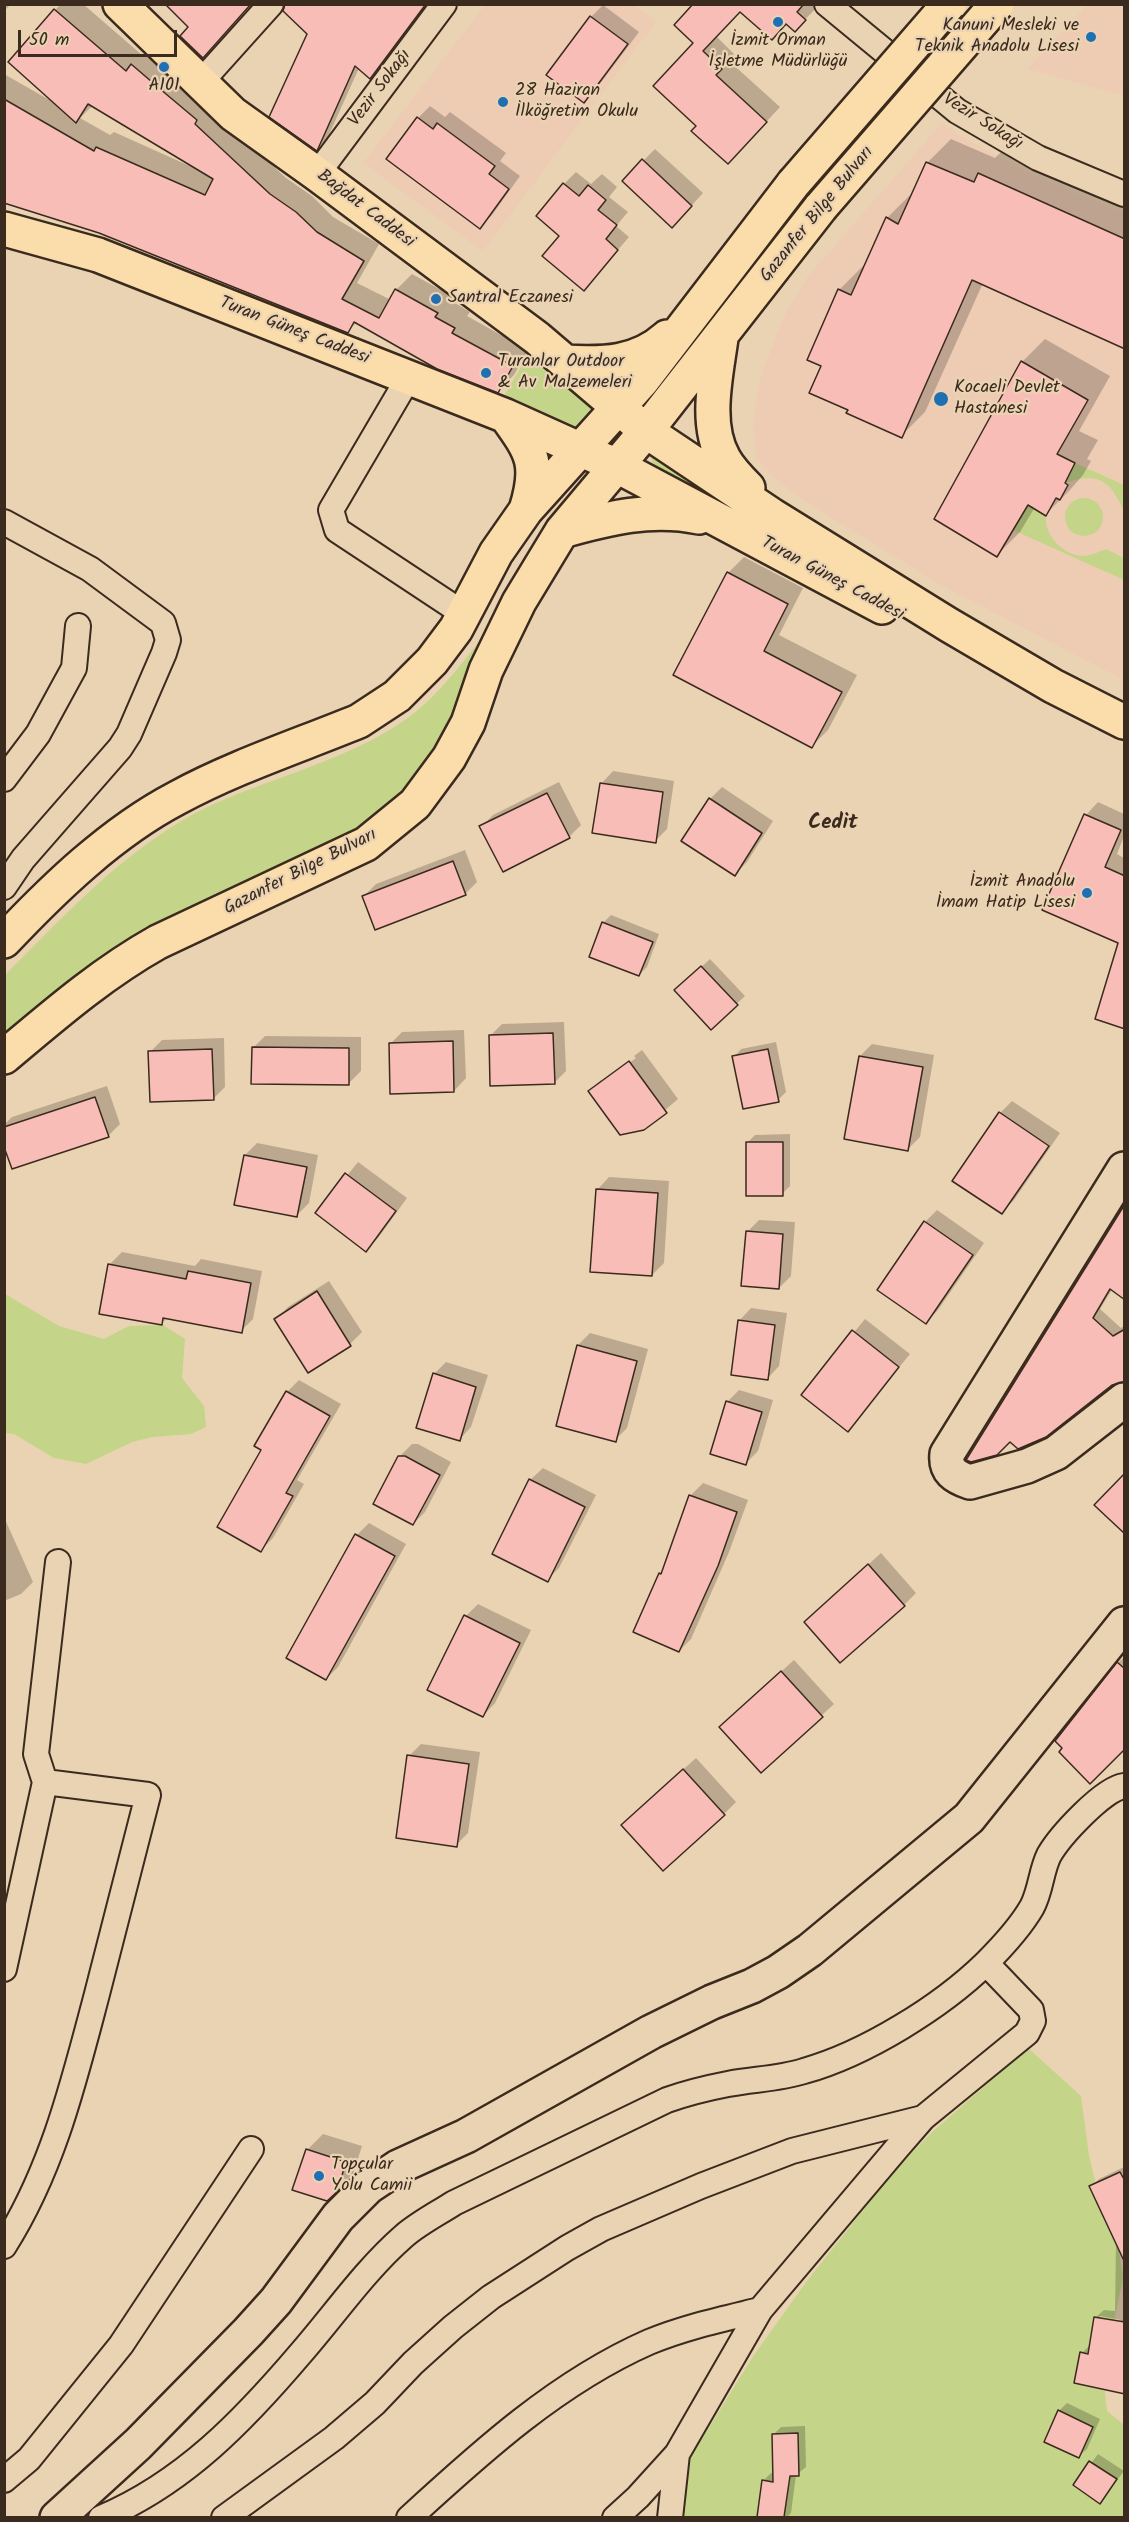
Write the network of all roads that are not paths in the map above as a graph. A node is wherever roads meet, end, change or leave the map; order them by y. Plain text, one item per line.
1 (271, 4) edge
2 (444, 4) edge
3 (827, 4) edge
4 (948, 4) edge
5 (997, 4) edge
6 (124, 6) edge
7 (200, 83) junction
8 (317, 174) junction
9 (1125, 194) edge
10 (4, 229) edge
11 (693, 314) junction
12 (721, 336) junction
13 (565, 362) junction
14 (410, 377) junction
15 (617, 408) junction
16 (506, 416) junction
17 (646, 431) junction
18 (579, 449) junction
19 (617, 466) junction
20 (526, 510) junction
21 (773, 516) junction
22 (720, 521) junction
23 (4, 522) edge
24 (562, 531) junction
25 (464, 614) junction
26 (78, 626) dead end
27 (1053, 686) junction
28 (1125, 722) edge
29 (4, 779) edge
30 (4, 886) edge
31 (8, 933) edge
32 (4, 1057) edge
33 (1125, 1170) edge
34 (1125, 1400) edge
35 (58, 1562) dead end
36 (1125, 1624) edge
37 (45, 1782) junction
38 (1125, 1786) edge
39 (14, 1878) edge
40 (986, 1963) junction
41 (4, 1969) edge
42 (923, 2118) junction
43 (251, 2149) dead end
44 (4, 2246) edge
45 (760, 2310) junction
46 (677, 2454) junction
47 (4, 2480) edge
48 (57, 2517) edge
49 (101, 2517) edge
50 (224, 2517) edge
51 (409, 2517) edge
52 (615, 2517) edge
53 (670, 2517) edge

1 - 7 street
2 - 8 street, Vezir Sokağı
3 - 9 street, Vezir Sokağı
4 - 11 main road, Gazanfer Bilge Bulvarı, bridge
5 - 12 main road, Gazanfer Bilge Bulvarı, bridge
6 - 7 main road, Bağdat Caddesi
7 - 8 main road, Bağdat Caddesi
8 - 13 main road, Bağdat Caddesi
10 - 14 main road, Turan Güneş Caddesi
11 - 13 main road
11 - 15 main road, Gazanfer Bilge Bulvarı
12 - 17 main road, Gazanfer Bilge Bulvarı
12 - 21 main road
13 - 15 main road, Bağdat Caddesi
14 - 16 main road, Turan Güneş Caddesi
14 - 25 street
15 - 17 main road, Turan Güneş Caddesi
15 - 18 main road, Gazanfer Bilge Bulvarı
16 - 18 main road, Turan Güneş Caddesi
16 - 20 main road
17 - 19 main road, Gazanfer Bilge Bulvarı
17 - 21 main road, Turan Güneş Caddesi
18 - 19 main road, Turan Güneş Caddesi
18 - 20 main road
19 - 22 main road, Turan Güneş Caddesi
19 - 24 main road, Gazanfer Bilge Bulvarı
20 - 25 main road
21 - 27 main road, Turan Güneş Caddesi
22 - 24 main road
22 - 27 main road, Turan Güneş Caddesi
23 - 30 street
24 - 32 main road, Gazanfer Bilge Bulvarı
25 - 31 main road
26 - 29 street
27 - 28 main road, Turan Güneş Caddesi
33 - 34 main road
35 - 37 street
36 - 48 main road
37 - 39 street
37 - 44 street
38 - 40 street
39 - 41 street
40 - 42 street
40 - 49 street
42 - 45 street
42 - 50 street
43 - 47 street
45 - 46 street
45 - 51 street
46 - 52 street
46 - 53 street

